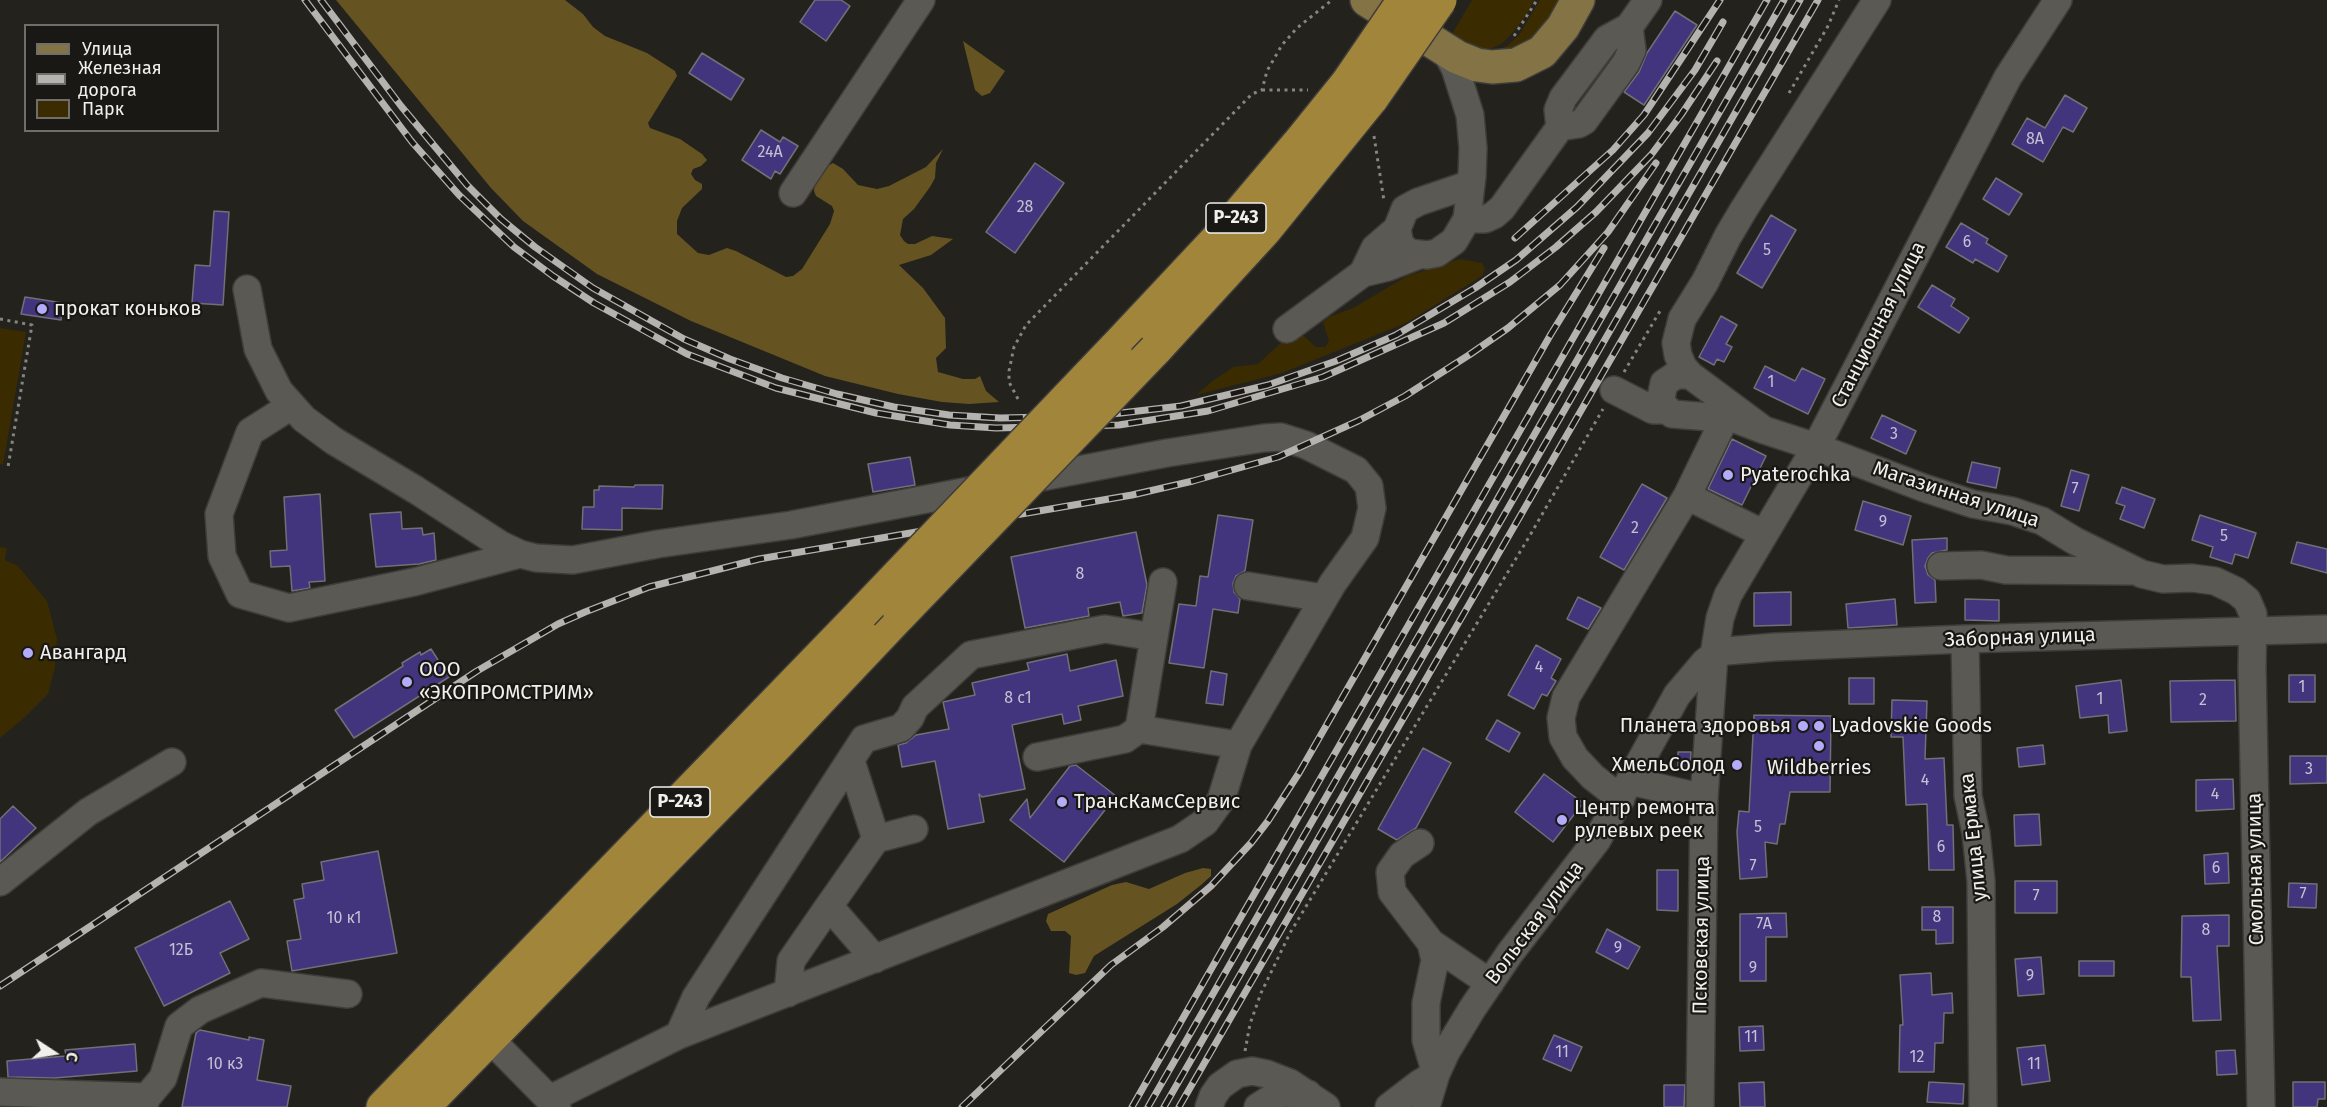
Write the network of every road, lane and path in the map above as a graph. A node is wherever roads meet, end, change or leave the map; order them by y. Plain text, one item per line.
1 (921, 0) edge
2 (1332, 0) edge
3 (1367, 0) edge
4 (1404, 0) edge
5 (1440, 0) edge
6 (1537, 0) edge
7 (1578, 0) edge
8 (1648, 0) edge
9 (1877, 0) edge
10 (2058, 0) edge
11 (1510, 40) dead end
12 (1445, 50) junction
13 (1317, 89) dead end
14 (1262, 90) junction
15 (1360, 90) junction
16 (1374, 131) dead end
17 (1472, 176) junction
18 (793, 193) dead end
19 (1383, 200) dead end
20 (1467, 219) junction
21 (1397, 229) junction
22 (1419, 255) junction
23 (1363, 273) junction
24 (247, 289) dead end
25 (0, 319) edge
26 (1287, 329) dead end
27 (1690, 375) junction
28 (1614, 390) joint
29 (1018, 399) dead end
30 (291, 406) junction
31 (1667, 410) junction
32 (1725, 418) junction
33 (1764, 430) junction
34 (1816, 447) junction
35 (8, 467) dead end
36 (1686, 496) junction
37 (1764, 534) junction
38 (520, 554) junction
39 (1941, 566) dead end
40 (2134, 571) junction
41 (1163, 582) dead end
42 (1248, 586) dead end
43 (1324, 598) junction
44 (2327, 629) edge
45 (2253, 631) junction
46 (1154, 637) junction
47 (1965, 639) junction
48 (1714, 655) junction
49 (1139, 729) junction
50 (1238, 745) junction
51 (1037, 757) dead end
52 (850, 761) junction
53 (172, 762) dead end
54 (1625, 790) junction
55 (1704, 798) junction
56 (914, 829) dead end
57 (876, 840) junction
58 (1420, 843) dead end
59 (0, 882) edge
60 (829, 906) junction
61 (1431, 943) junction
62 (875, 958) junction
63 (1490, 983) junction
64 (788, 993) junction
65 (348, 994) dead end
66 (679, 1035) junction
67 (490, 1039) junction
68 (1243, 1072) junction
69 (1436, 1074) junction
70 (0, 1092) edge
71 (1317, 1100) edge
72 (145, 1102) edge
73 (554, 1103) edge
74 (383, 1107) edge
75 (423, 1107) edge
76 (1209, 1107) edge
77 (1258, 1107) edge
78 (1389, 1107) edge
79 (1426, 1107) edge
80 (1700, 1107) edge
81 (1983, 1107) edge
82 (2261, 1107) edge

1 - 18 street
2 - 14 path
3 - 12 main road
4 - 15 highway, Р-243, bridge
5 - 15 highway, Р-243, bridge
6 - 11 path
7 - 12 main road
8 - 20 street
9 - 27 street
10 - 34 street, Станционная улица
12 - 17 street
13 - 14 path
14 - 29 path
15 - 67 highway, Р-243, bridge
15 - 74 highway, Р-243, bridge
16 - 19 path
17 - 20 street
17 - 21 street
20 - 22 street
21 - 22 street
21 - 23 street
22 - 23 street
23 - 26 street
24 - 30 street
25 - 35 path
27 - 31 street
27 - 33 street, Магазинная улица
28 - 31 street, Магазинная улица
28 - 68 path
30 - 38 street
30 - 38 street
31 - 32 street, Магазинная улица
32 - 33 street, Магазинная улица
32 - 36 street
33 - 34 street, Магазинная улица
34 - 37 street, Станционная улица
34 - 40 street, Магазинная улица
36 - 37 street
36 - 54 street
37 - 48 street, Станционная улица
38 - 43 street
39 - 40 street
40 - 45 street, Магазинная улица
41 - 46 street
42 - 43 street
43 - 50 street
44 - 45 street, Заборная улица
45 - 47 street, Заборная улица
45 - 82 street, Смольная улица
46 - 49 street
46 - 52 street
47 - 48 street, Заборная улица
47 - 81 street, улица Ермака
48 - 54 street, Вольская улица
48 - 55 street, Псковская улица
49 - 50 street
49 - 51 street
50 - 62 street
52 - 57 street
52 - 66 street
53 - 59 street
54 - 55 street
54 - 63 street, Вольская улица
55 - 80 street, Псковская улица
56 - 57 street
57 - 60 street
58 - 61 street
60 - 62 street
60 - 64 street
61 - 63 street
61 - 69 street
62 - 64 street
63 - 69 street, Вольская улица
64 - 66 street
65 - 72 street
66 - 73 street
67 - 73 street
67 - 75 highway, Р-243
68 - 71 street
68 - 76 street
69 - 78 street
69 - 79 street, Вольская улица
70 - 72 street
71 - 77 street

